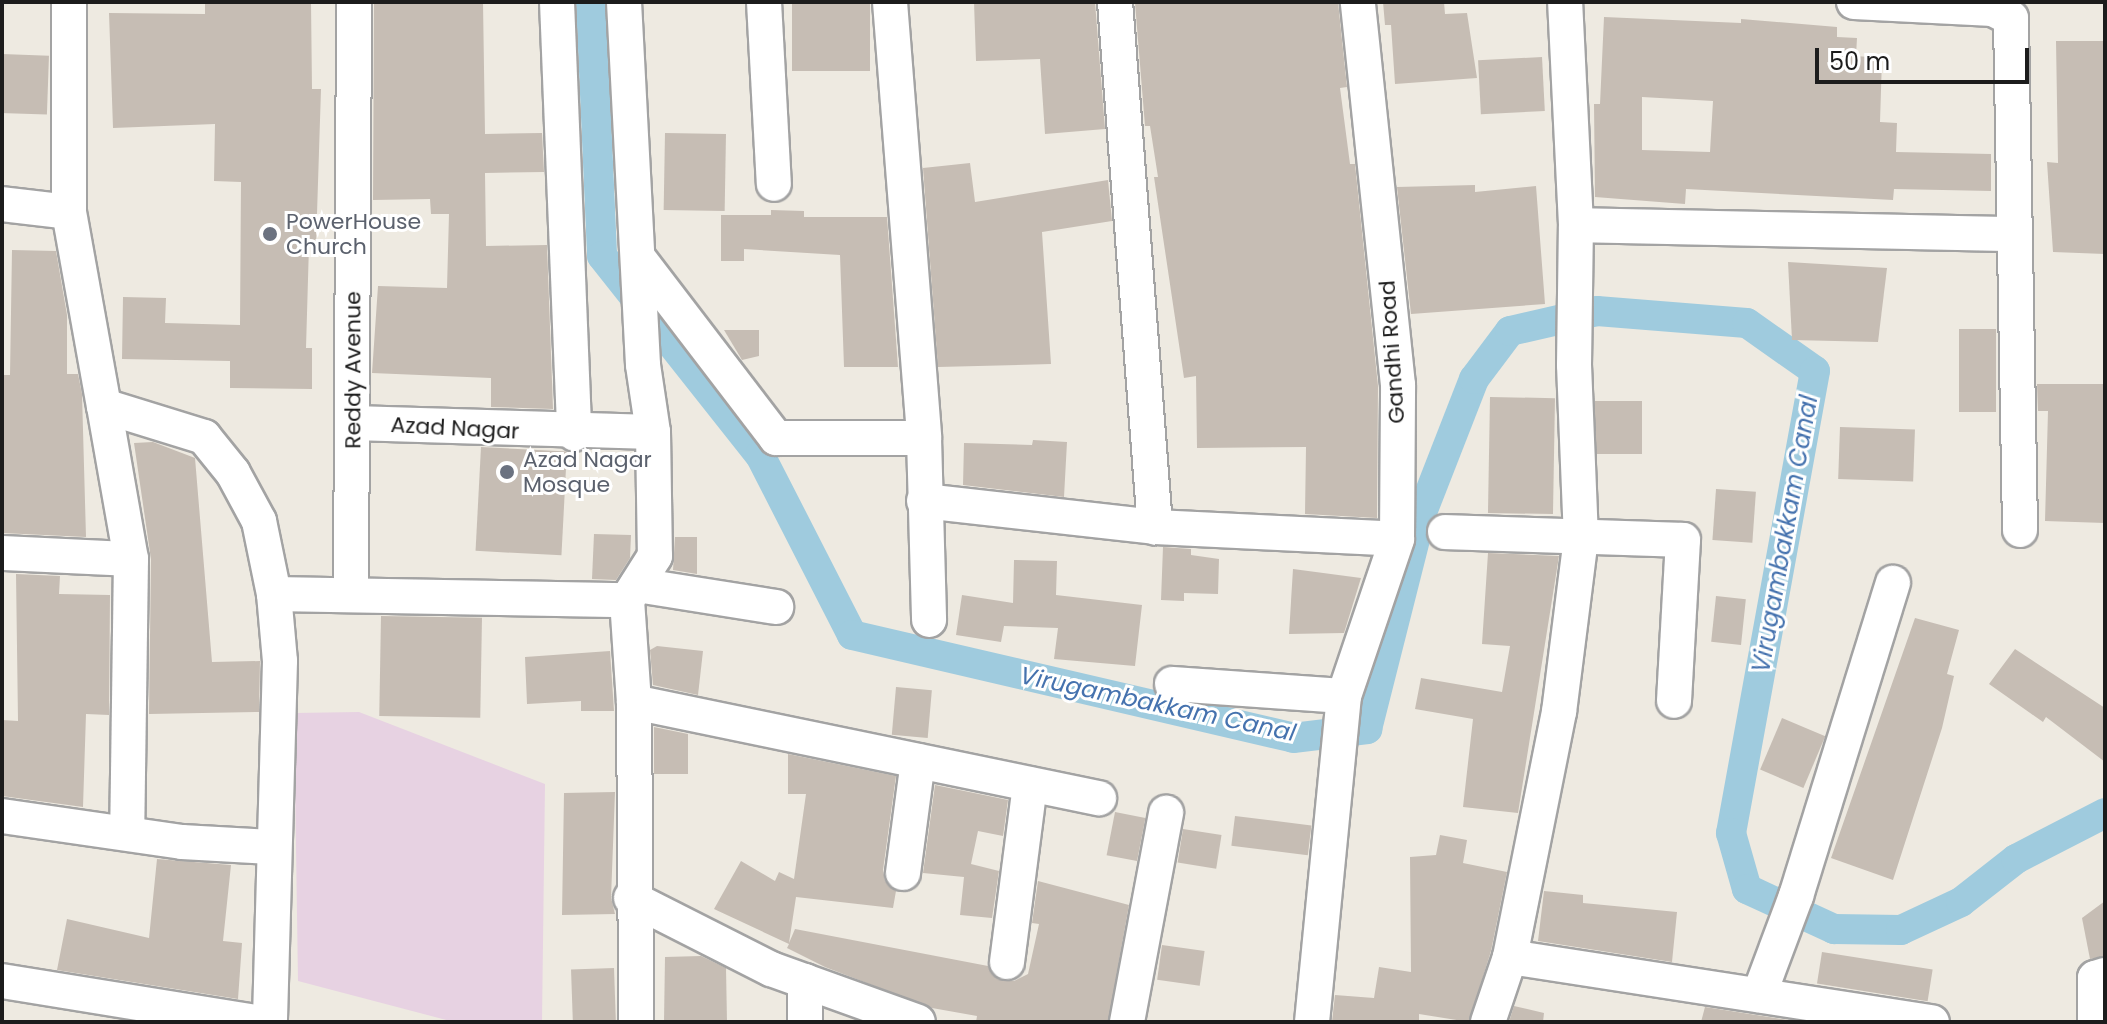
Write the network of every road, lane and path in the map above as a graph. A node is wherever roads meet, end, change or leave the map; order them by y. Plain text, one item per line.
1 (69, 2) edge
2 (354, 2) edge
3 (557, 2) edge
4 (624, 2) edge
5 (764, 2) edge
6 (890, 2) edge
7 (1115, 2) edge
8 (1358, 2) edge
9 (1565, 2) edge
10 (1854, 2) edge
11 (774, 184) dead end
12 (2, 204) edge
13 (69, 212) junction
14 (1576, 225) junction
15 (2013, 234) junction
16 (640, 260) junction
17 (104, 406) junction
18 (353, 423) junction
19 (653, 432) junction
20 (574, 434) junction
21 (924, 438) junction
22 (924, 501) junction
23 (1155, 527) junction
24 (2020, 530) dead end
25 (1445, 532) dead end
26 (1397, 539) junction
27 (1581, 539) junction
28 (2, 553) edge
29 (131, 559) junction
30 (1893, 583) dead end
31 (632, 593) junction
32 (274, 594) junction
33 (351, 594) junction
34 (776, 607) dead end
35 (929, 620) dead end
36 (1172, 684) dead end
37 (1344, 696) junction
38 (1674, 701) dead end
39 (634, 702) junction
40 (918, 761) junction
41 (1030, 784) junction
42 (1099, 798) dead end
43 (1166, 813) dead end
44 (2, 816) edge
45 (127, 833) junction
46 (271, 847) junction
47 (903, 873) dead end
48 (631, 898) junction
49 (1510, 957) junction
50 (1007, 962) dead end
51 (2105, 975) edge
52 (2, 981) edge
53 (805, 981) junction
54 (1759, 995) junction
55 (255, 1022) edge
56 (270, 1022) edge
57 (636, 1022) edge
58 (805, 1022) edge
59 (918, 1022) edge
60 (1127, 1022) edge
61 (1312, 1022) edge
62 (1488, 1022) edge
63 (1932, 1022) edge
64 (2095, 1022) edge

1 - 13 street
2 - 18 street, Reddy Avenue
3 - 20 street
4 - 16 street
5 - 11 street
6 - 21 street
7 - 23 street
8 - 26 street, Gandhi Road
9 - 14 street
10 - 15 street
12 - 13 street
13 - 17 street
14 - 15 street
14 - 27 street
15 - 24 street
16 - 19 street
16 - 21 street
17 - 29 street
17 - 32 street
18 - 20 street, Azad Nagar
18 - 33 street, Reddy Avenue
19 - 20 street, Azad Nagar
19 - 31 street
21 - 22 street
22 - 23 street
22 - 35 street
23 - 26 street
25 - 27 street
26 - 37 street, Gandhi Road
27 - 38 street
27 - 49 street
28 - 29 street
29 - 45 street
30 - 54 street
31 - 33 street
31 - 34 street
31 - 39 street
32 - 33 street
32 - 46 street
36 - 37 street
37 - 61 street, Gandhi Road
39 - 40 street
39 - 48 street
40 - 41 street
40 - 47 street
41 - 42 street
41 - 50 street
43 - 60 street
44 - 45 street
45 - 46 street
46 - 56 street
48 - 53 street
48 - 57 street
49 - 54 street
49 - 62 street
51 - 64 street
52 - 55 street
53 - 58 street
53 - 59 street
54 - 63 street

